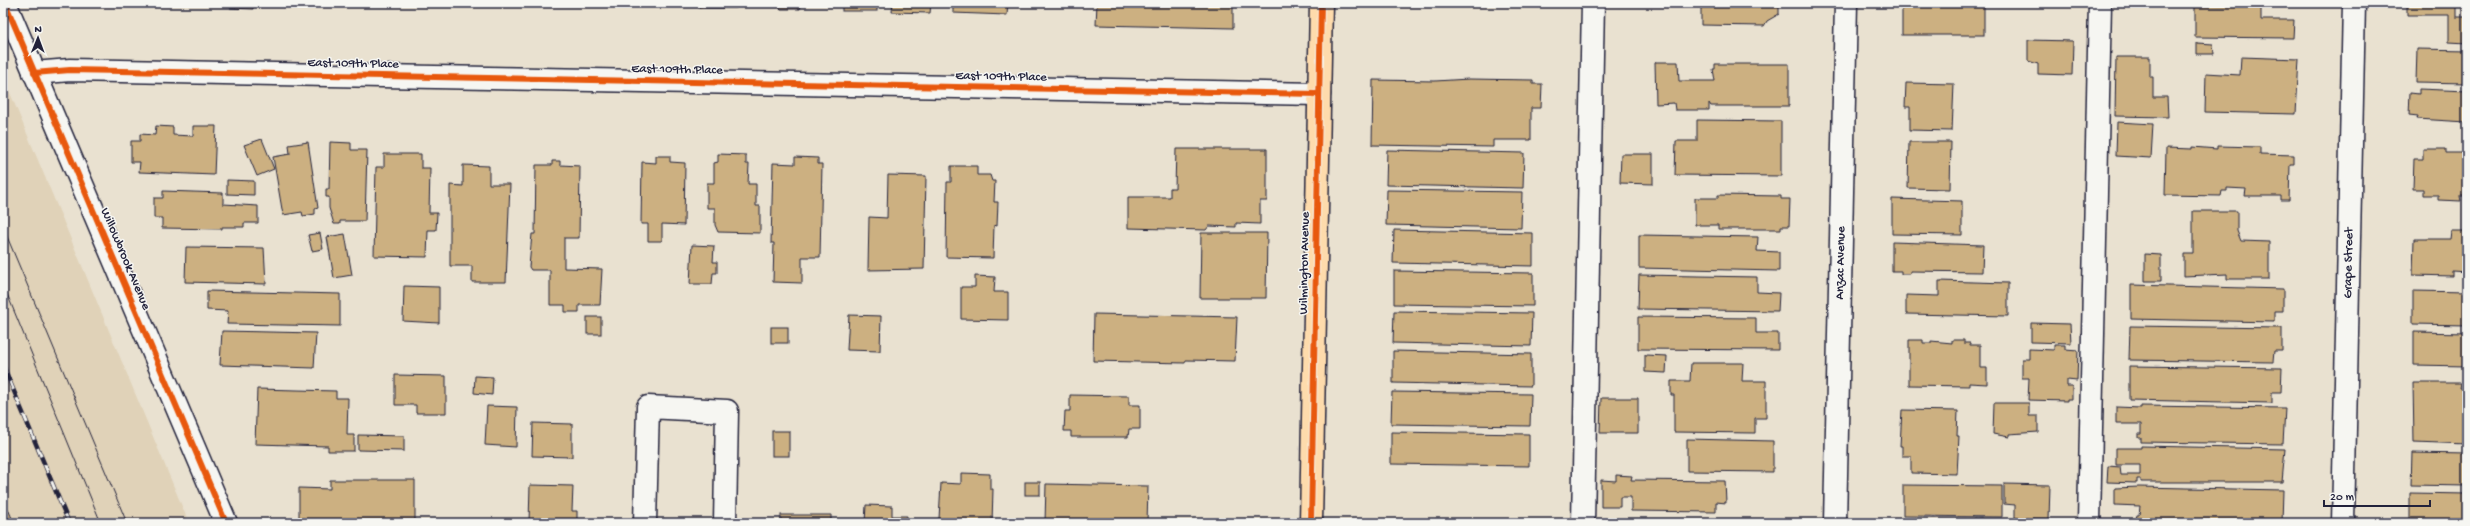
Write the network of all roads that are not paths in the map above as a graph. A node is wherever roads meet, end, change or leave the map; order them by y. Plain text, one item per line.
1 (6, 3) edge
2 (1321, 3) edge
3 (1592, 3) edge
4 (1846, 3) edge
5 (2100, 3) edge
6 (2354, 3) edge
7 (34, 73) junction
8 (1319, 94) junction
9 (226, 523) edge
10 (645, 523) edge
11 (725, 523) edge
12 (1311, 523) edge
13 (1583, 523) edge
14 (1835, 523) edge
15 (2089, 523) edge
16 (2343, 523) edge

1 - 7 street, Willowbrook Avenue
2 - 8 main road, Wilmington Avenue
3 - 13 street
4 - 14 street, Anzac Avenue
5 - 15 street
6 - 16 street, Grape Street
7 - 8 street, East 109th Place
7 - 9 street, Willowbrook Avenue
8 - 12 main road, Wilmington Avenue
10 - 11 street

